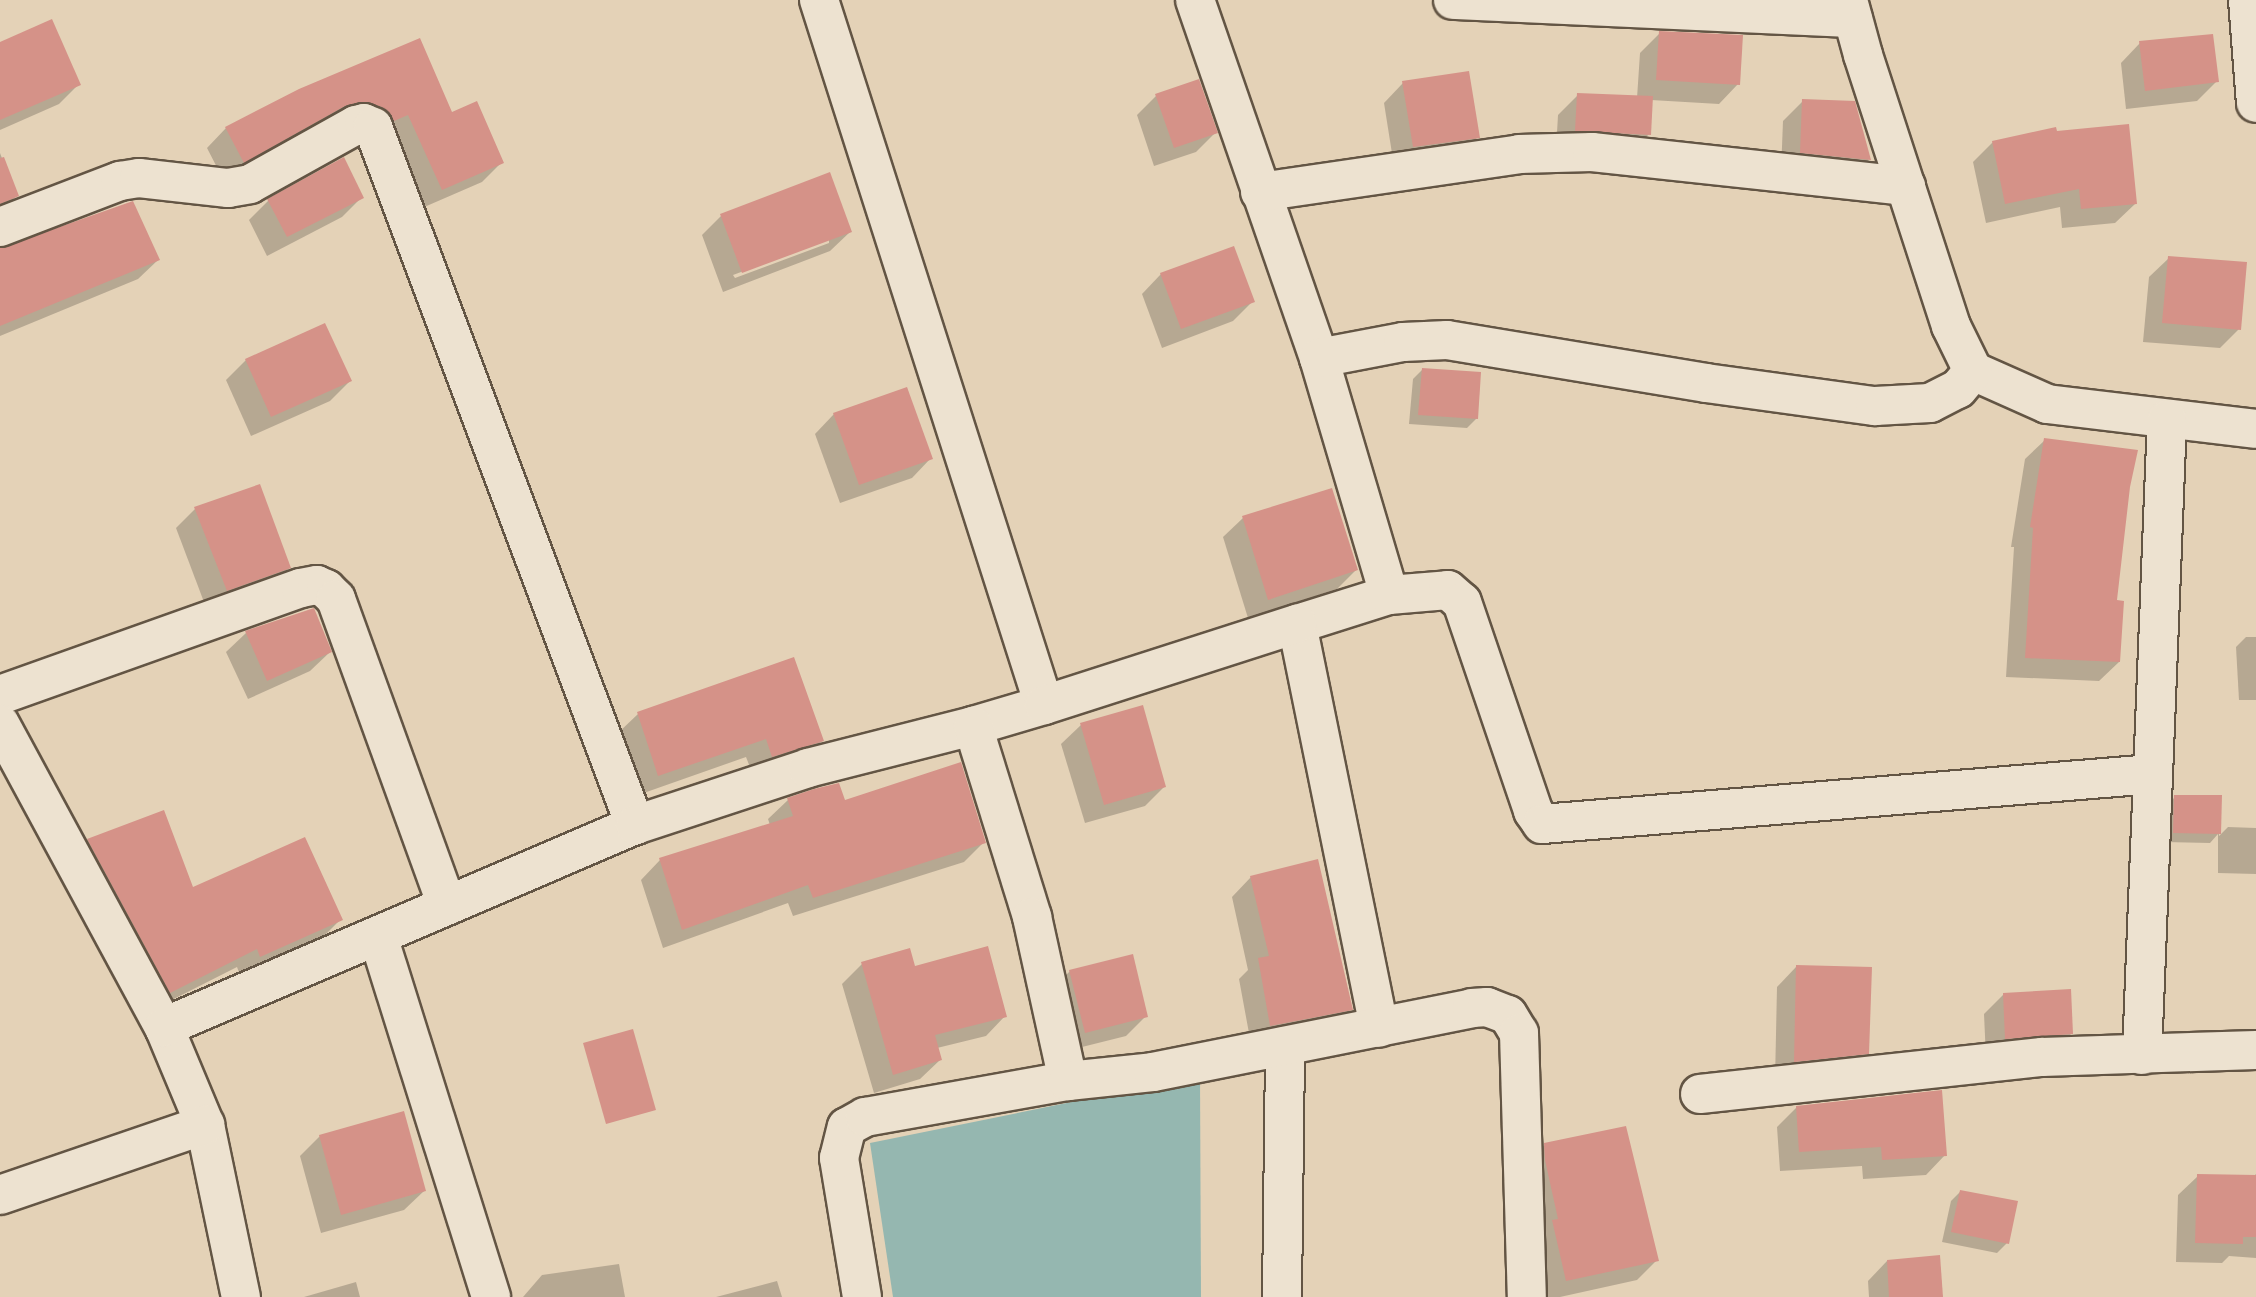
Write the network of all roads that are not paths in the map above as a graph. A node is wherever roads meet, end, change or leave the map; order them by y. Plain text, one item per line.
1 (819, 0) edge
2 (1195, 0) edge
3 (1453, 0) edge
4 (2248, 0) edge
5 (1851, 9) edge
6 (2256, 103) edge
7 (1906, 186) junction
8 (1260, 192) junction
9 (0, 227) edge
10 (1319, 358) junction
11 (1973, 371) junction
12 (2167, 419) junction
13 (2256, 429) edge
14 (1389, 595) junction
15 (1297, 624) junction
16 (0, 695) edge
17 (1044, 705) junction
18 (0, 724) edge
19 (973, 726) junction
20 (2153, 774) junction
21 (635, 825) junction
22 (447, 906) junction
23 (378, 936) junction
24 (164, 1027) junction
25 (1379, 1028) junction
26 (1285, 1046) junction
27 (2256, 1050) edge
28 (2142, 1055) junction
29 (1069, 1081) junction
30 (1700, 1094) dead end
31 (205, 1125) junction
32 (0, 1195) edge
33 (241, 1297) edge
34 (491, 1297) edge
35 (862, 1297) edge
36 (1282, 1297) edge
37 (1527, 1297) edge

1 - 17 street
2 - 8 street
3 - 5 street
4 - 6 street
5 - 7 street
7 - 8 street
7 - 11 street
8 - 10 street
9 - 21 street
10 - 11 street
10 - 14 street
11 - 12 street
12 - 13 street
12 - 20 street
14 - 15 street
14 - 20 street
15 - 17 street
15 - 25 street
16 - 22 street
17 - 19 street
18 - 24 street
19 - 21 street
19 - 29 street
20 - 28 street
21 - 22 street
22 - 23 street
23 - 24 street
23 - 34 street
24 - 31 street
25 - 26 street
25 - 37 street
26 - 29 street
26 - 36 street
27 - 28 street
28 - 30 street
29 - 35 street
31 - 32 street
31 - 33 street

